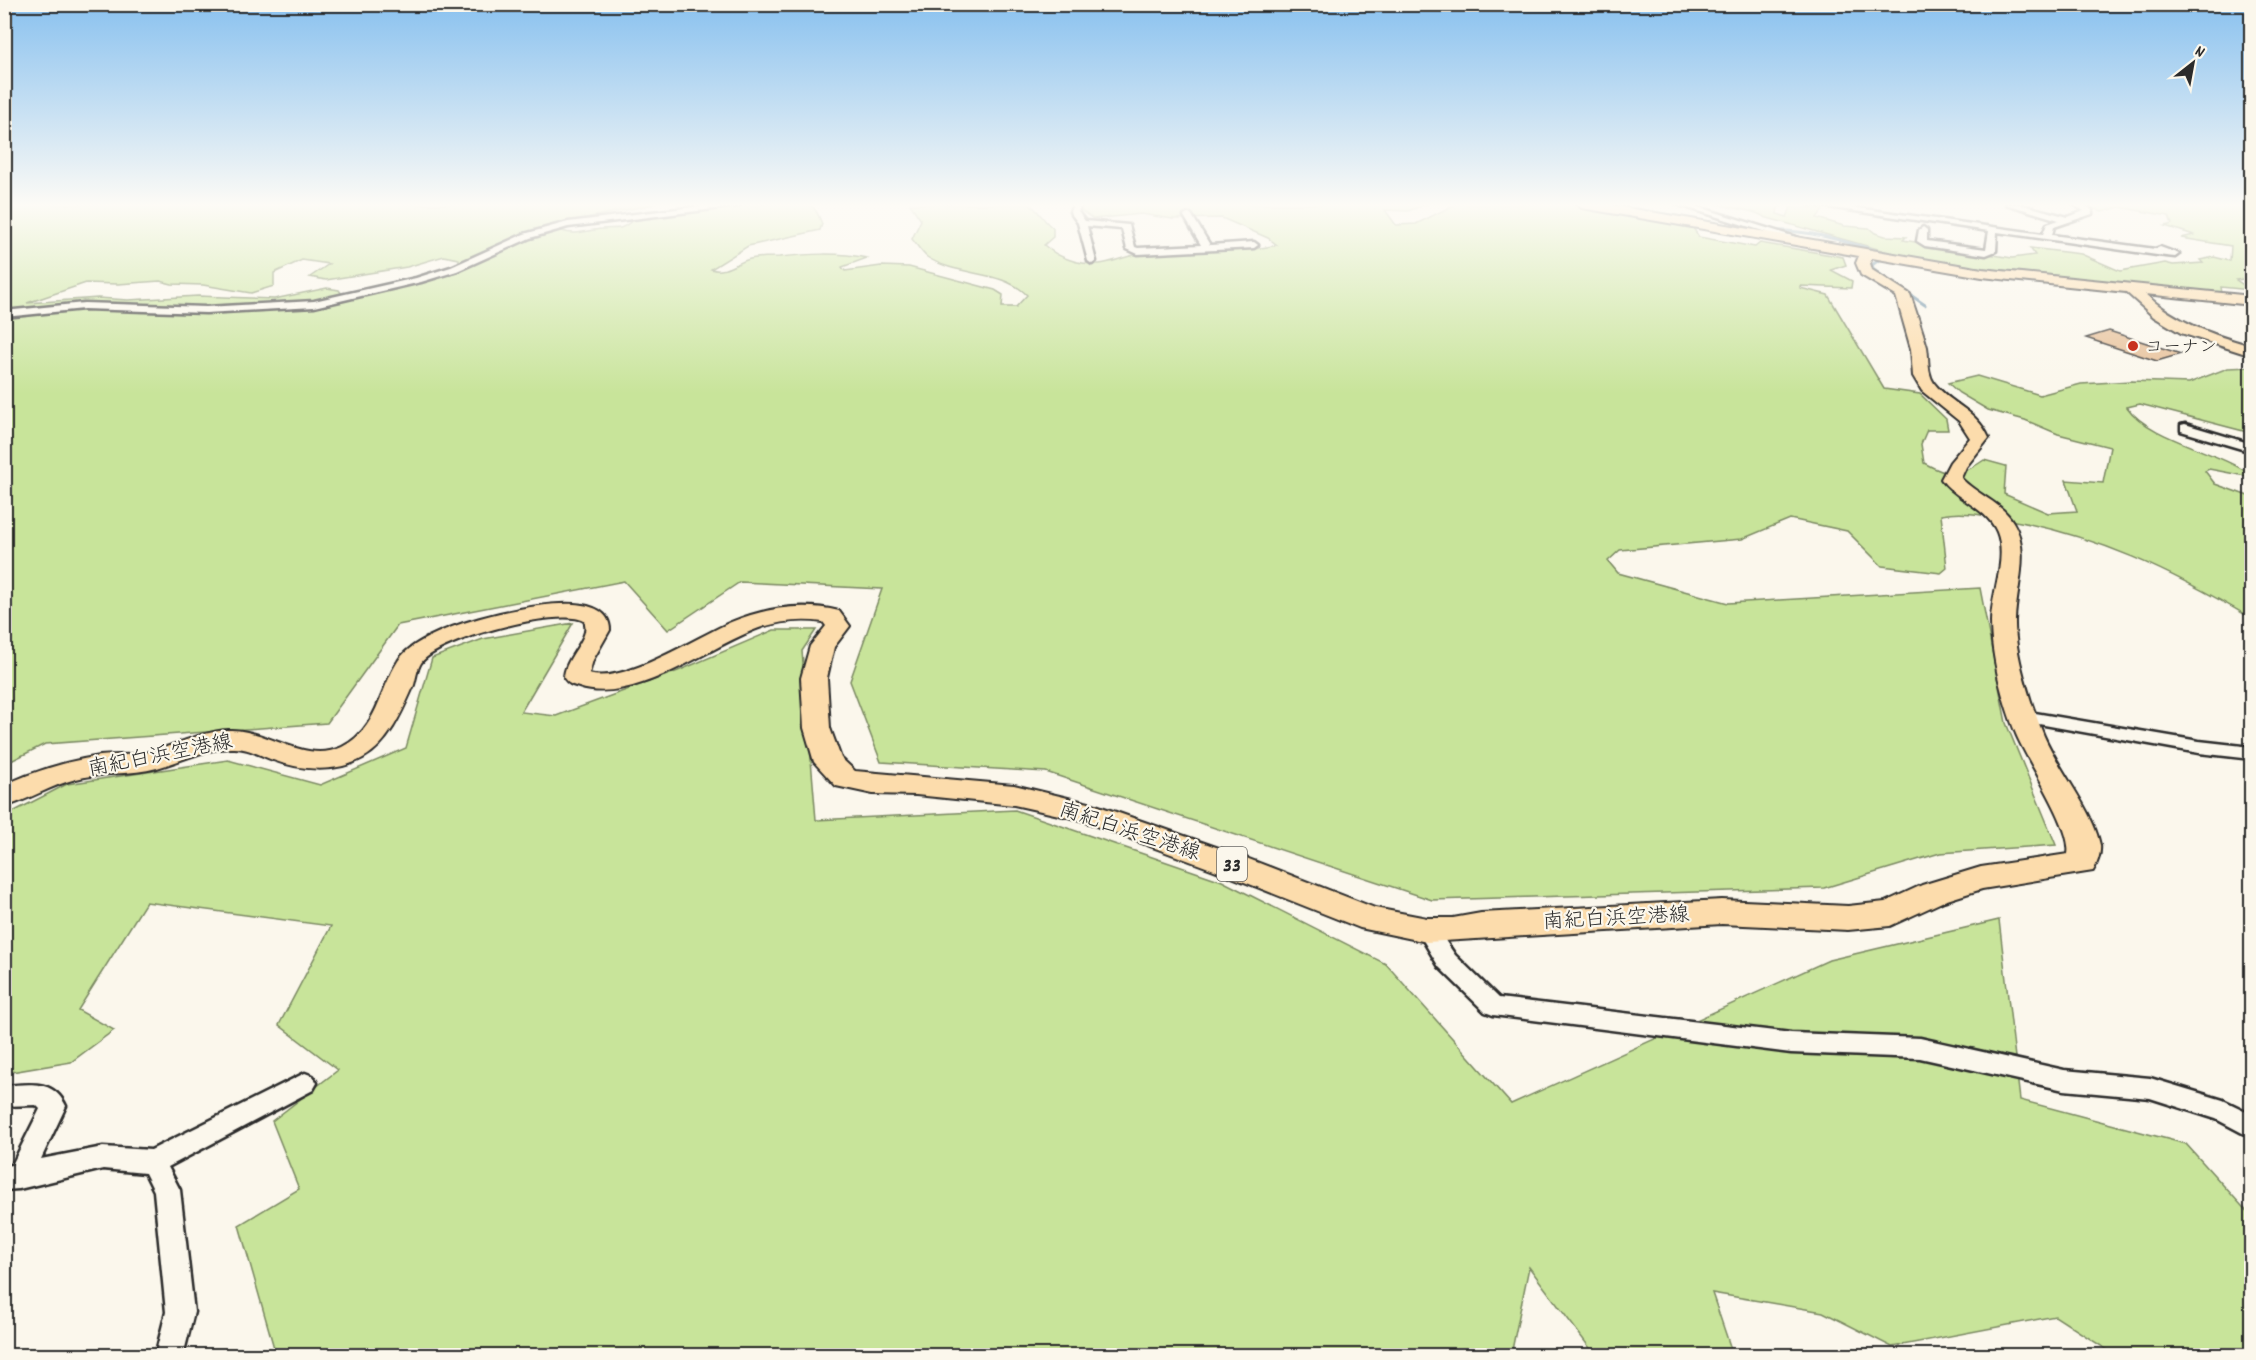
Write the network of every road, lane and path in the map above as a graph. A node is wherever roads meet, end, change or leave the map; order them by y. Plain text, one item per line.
1 (457, 267) edge
2 (1864, 267) edge
3 (1949, 267) edge
4 (2131, 289) junction
5 (2252, 301) edge
6 (4, 314) edge
7 (2252, 351) edge
8 (2185, 428) dead end
9 (2252, 448) edge
10 (2023, 716) junction
11 (2252, 753) edge
12 (4, 797) edge
13 (1427, 930) junction
14 (305, 1083) dead end
15 (4, 1096) edge
16 (2252, 1127) edge
17 (153, 1162) junction
18 (12, 1178) edge
19 (169, 1356) edge

1 - 6 street
2 - 10 main road, 南紀白浜空港線 / 33
3 - 4 main road
4 - 5 main road
4 - 7 main road
8 - 9 street
10 - 11 street
10 - 13 main road, 南紀白浜空港線 / 33
12 - 13 main road, 南紀白浜空港線 / 33
13 - 16 street
14 - 17 street
15 - 18 street
17 - 18 street
17 - 19 street

